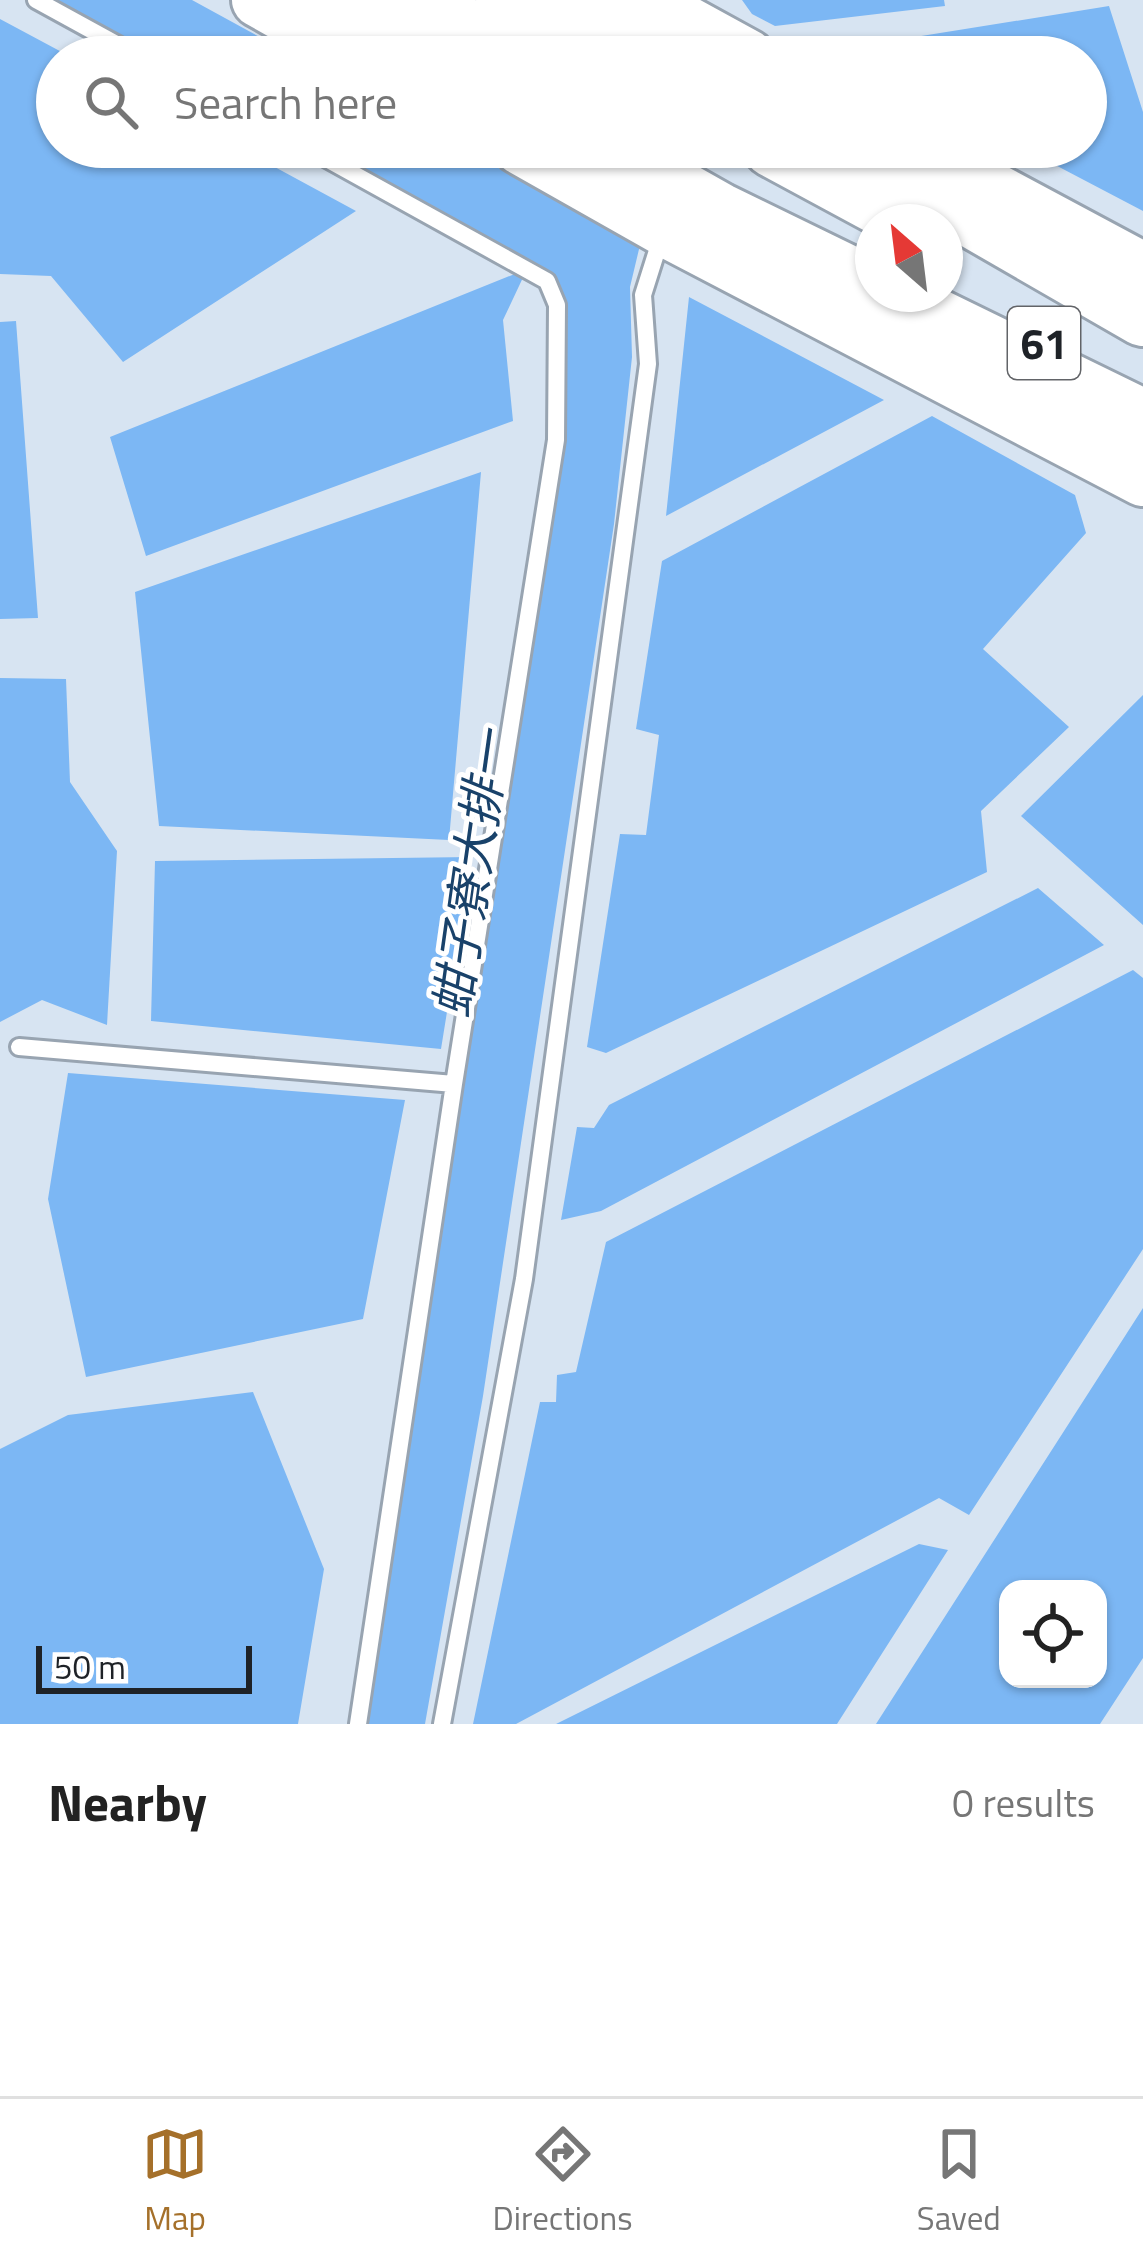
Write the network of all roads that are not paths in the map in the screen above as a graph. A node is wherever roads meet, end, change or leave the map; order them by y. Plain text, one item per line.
1 (36, 0) edge
2 (259, 0) edge
3 (334, 0) edge
4 (413, 0) edge
5 (506, 0) edge
6 (585, 0) edge
7 (643, 0) edge
8 (102, 36) edge
9 (323, 36) edge
10 (402, 36) edge
11 (479, 36) edge
12 (571, 36) edge
13 (653, 36) edge
14 (709, 36) edge
15 (342, 168) edge
16 (557, 168) edge
17 (639, 168) edge
18 (719, 168) edge
19 (812, 168) edge
20 (886, 168) edge
21 (952, 168) edge
22 (879, 204) edge
23 (664, 228) junction
24 (855, 241) edge
25 (963, 249) edge
26 (1143, 270) edge
27 (855, 279) edge
28 (963, 300) edge
29 (922, 312) edge
30 (1143, 316) edge
31 (1143, 346) edge
32 (1143, 397) edge
33 (1143, 420) edge
34 (1143, 479) edge
35 (19, 1047) dead end
36 (454, 1084) junction
37 (358, 1724) edge
38 (442, 1724) edge

1 - 8 lane
2 - 9 main road
3 - 10 highway
4 - 11 highway
5 - 12 highway
6 - 13 highway
7 - 14 main road
15 - 36 lane
16 - 23 main road
17 - 27 highway
18 - 24 highway
19 - 22 highway
20 - 30 highway
21 - 26 main road
23 - 34 main road
23 - 38 lane
25 - 31 highway, 61
28 - 32 highway, 61
29 - 33 highway
35 - 36 lane
36 - 37 lane

